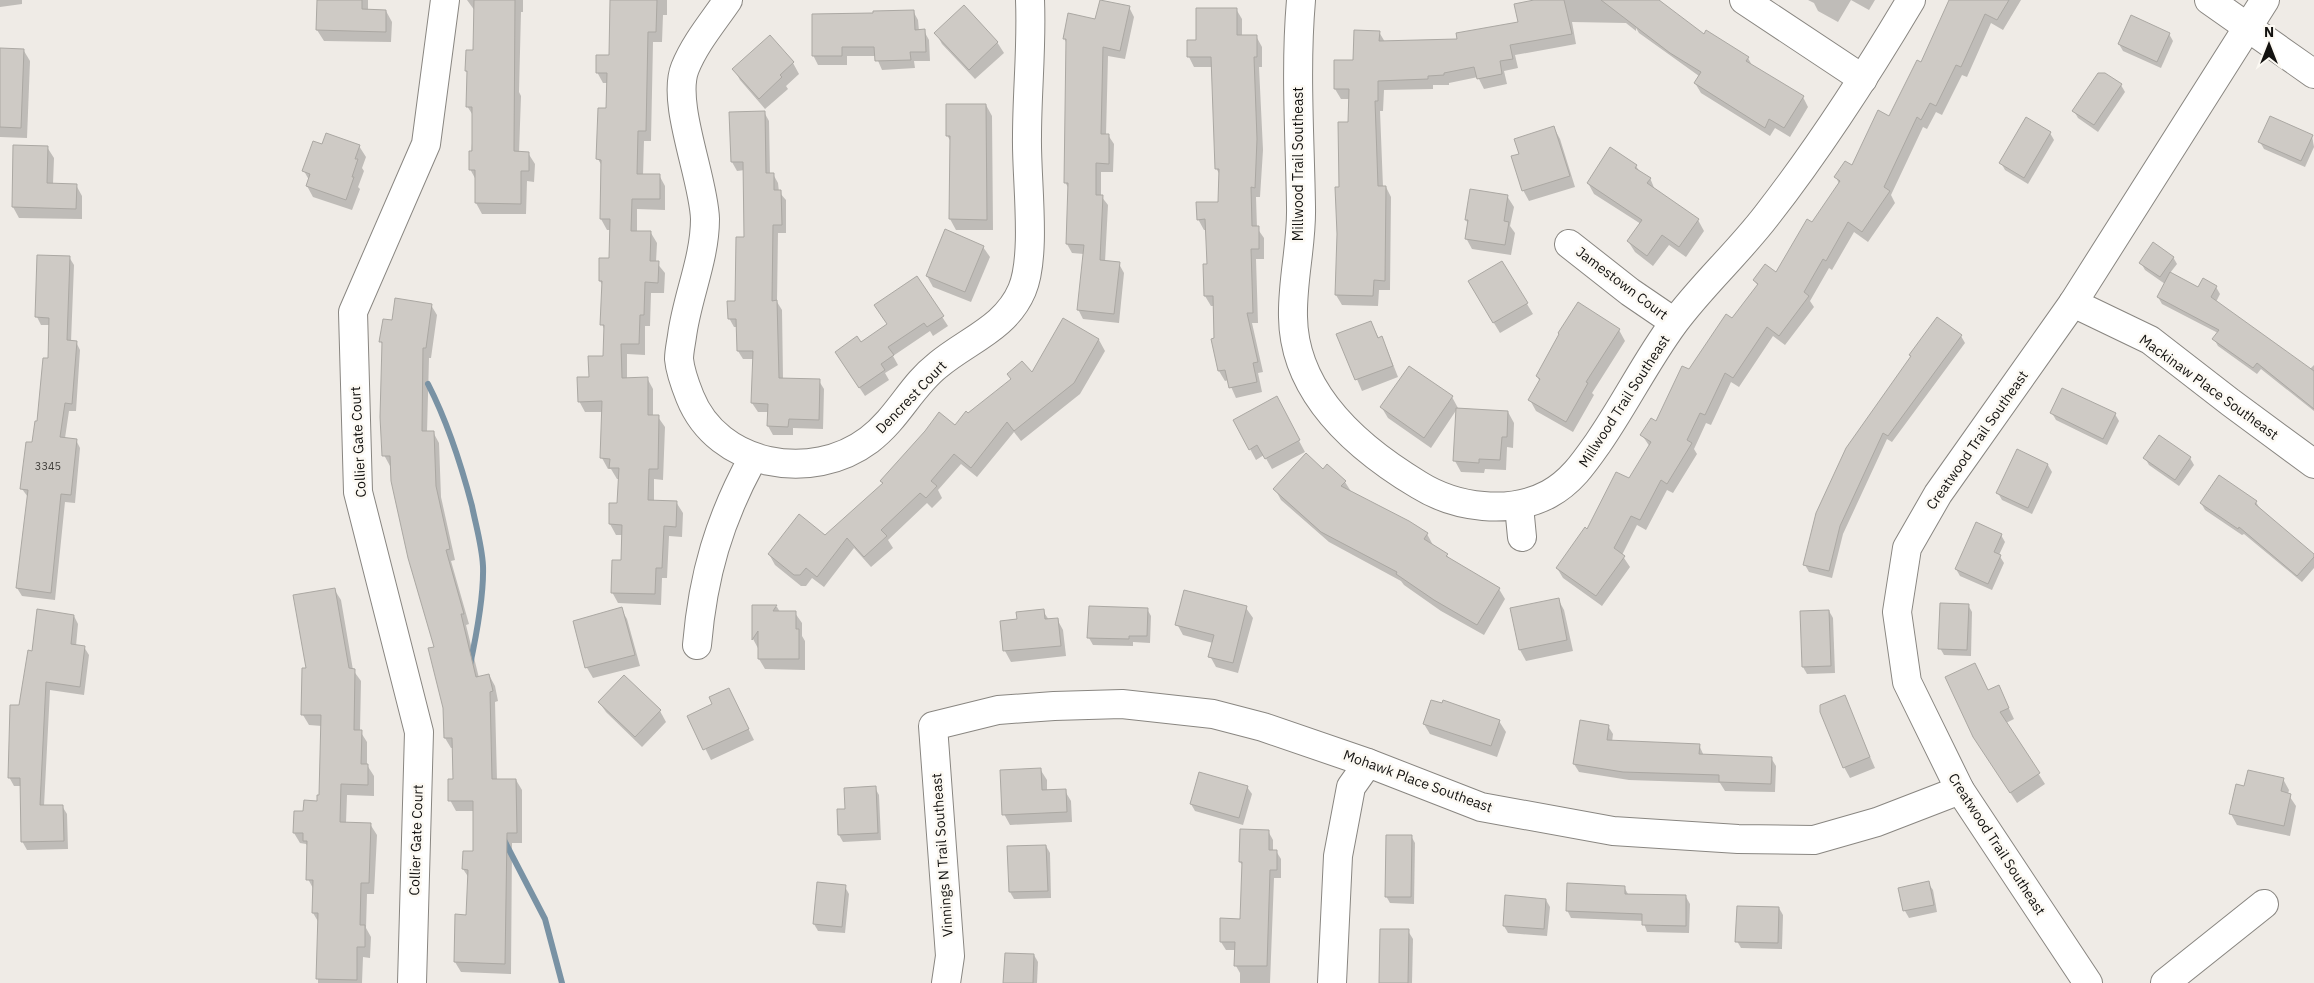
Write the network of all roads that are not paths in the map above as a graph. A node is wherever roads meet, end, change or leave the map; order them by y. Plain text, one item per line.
1 (445, 0) edge
2 (728, 0) edge
3 (1030, 0) edge
4 (1301, 0) edge
5 (1744, 0) edge
6 (1911, 0) edge
7 (2209, 0) edge
8 (2265, 0) edge
9 (2248, 28) junction
10 (2314, 74) edge
11 (1863, 80) junction
12 (1569, 244) dead end
13 (2073, 303) junction
14 (1674, 322) junction
15 (753, 458) junction
16 (2314, 464) edge
17 (1519, 506) junction
18 (1522, 537) dead end
19 (697, 645) dead end
20 (933, 726) joint
21 (1368, 763) junction
22 (1960, 790) junction
23 (2264, 904) dead end
24 (412, 983) edge
25 (946, 983) edge
26 (1332, 983) edge
27 (2088, 983) edge
28 (2165, 983) edge

1 - 24 street, Collier Gate Court
2 - 15 street, Dencrest Court
3 - 15 street, Dencrest Court
4 - 17 street, Millwood Trail Southeast
5 - 11 street
6 - 11 street, Millwood Trail Southeast
7 - 9 street
8 - 9 street, Creatwood Trail Southeast
9 - 10 street
9 - 13 street, Creatwood Trail Southeast
11 - 14 street, Millwood Trail Southeast
12 - 14 street, Jamestown Court
13 - 16 street, Mackinaw Place Southeast
13 - 22 street, Creatwood Trail Southeast
14 - 17 street, Millwood Trail Southeast
15 - 19 street
17 - 18 street
20 - 21 street, Mohawk Place Southeast
20 - 25 street, Vinnings N Trail Southeast
21 - 22 street, Mohawk Place Southeast
21 - 26 street
22 - 27 street, Creatwood Trail Southeast
23 - 28 street

